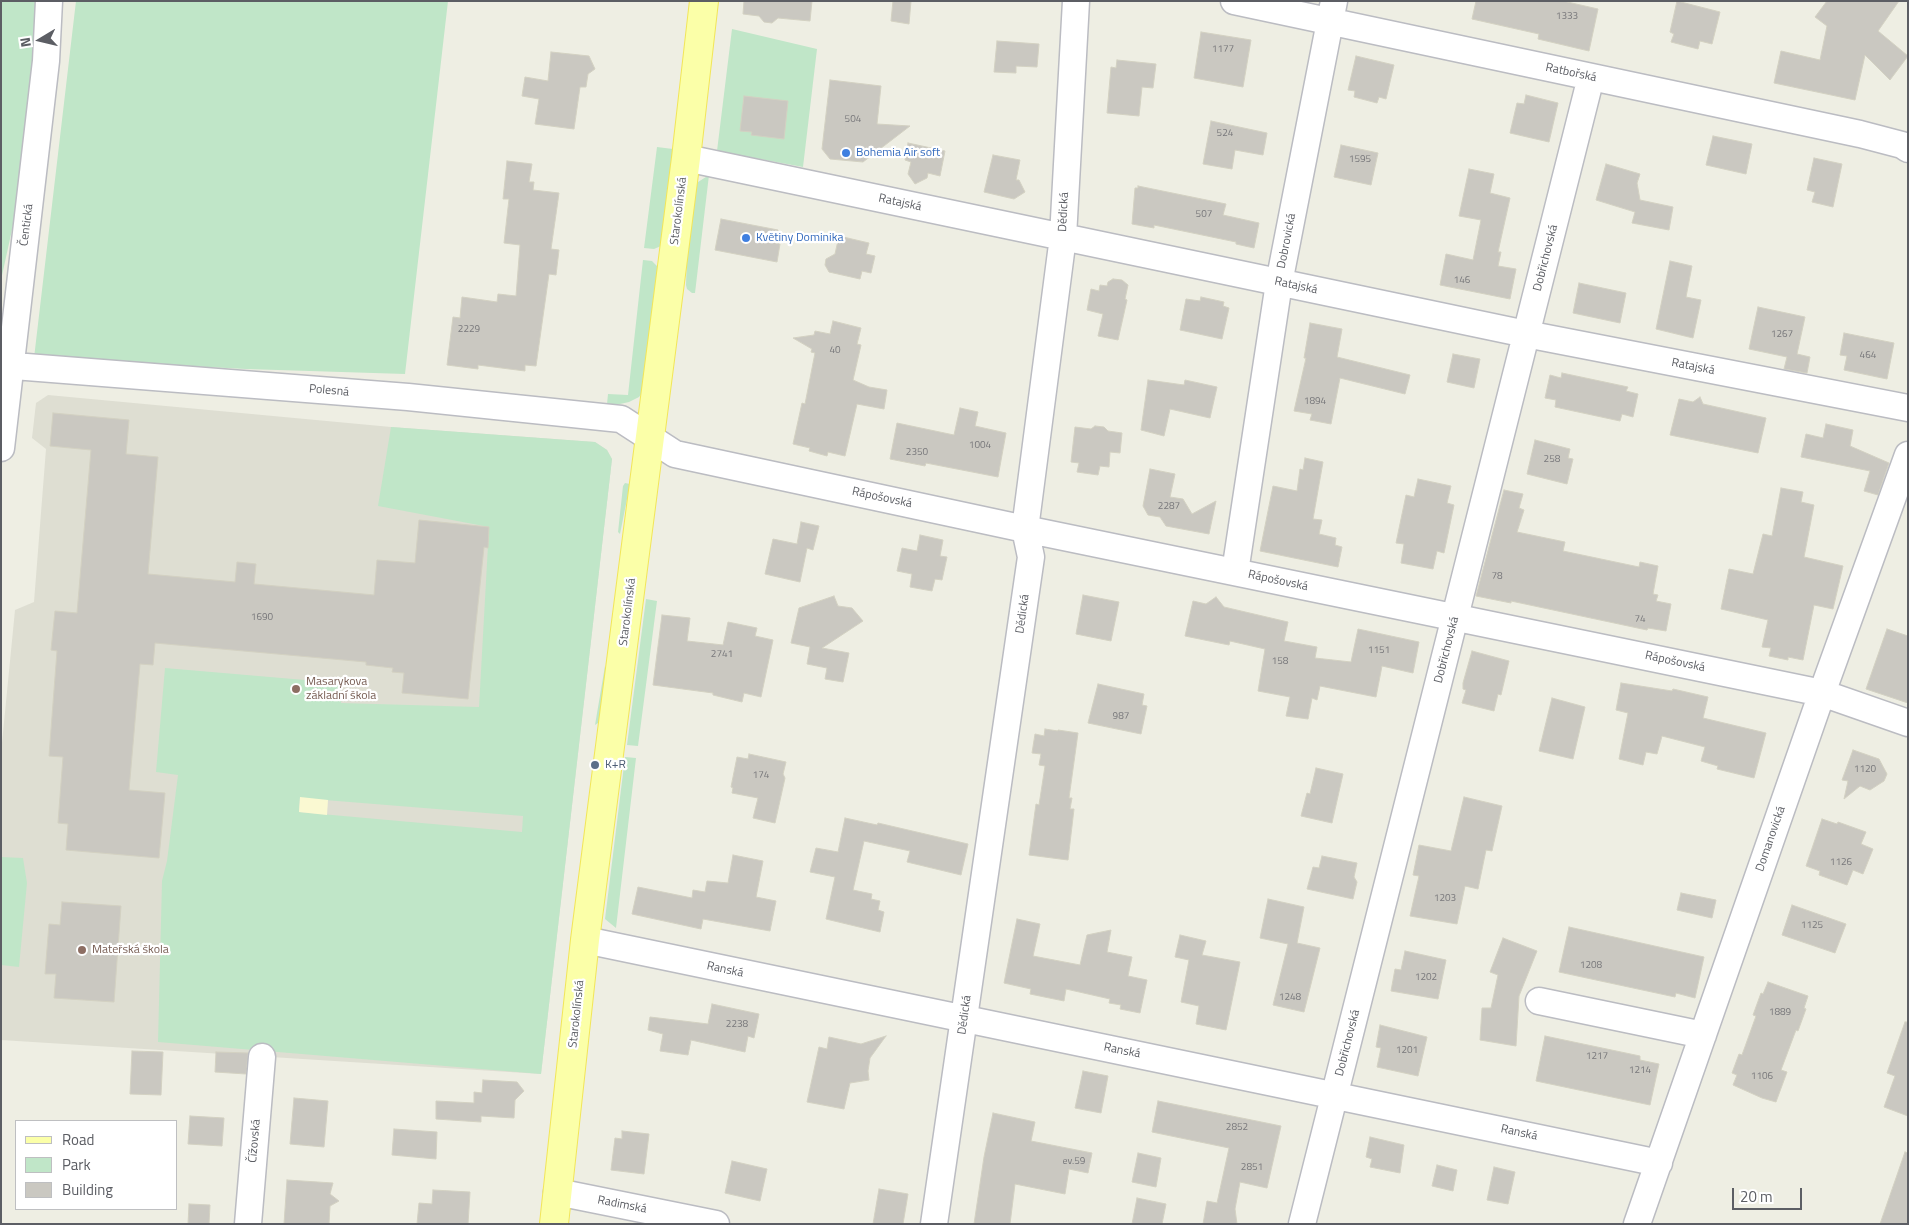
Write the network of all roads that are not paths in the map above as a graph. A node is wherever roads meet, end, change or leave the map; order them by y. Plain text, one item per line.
1 (49, 1) edge
2 (704, 1) edge
3 (1076, 1) edge
4 (1234, 1) edge
5 (1332, 11) edge
6 (1591, 77) junction
7 (1908, 149) edge
8 (686, 158) junction
9 (1063, 237) junction
10 (1279, 283) junction
11 (1526, 334) junction
12 (5, 366) edge
13 (1908, 408) edge
14 (649, 439) junction
15 (1, 448) edge
16 (1908, 456) edge
17 (1025, 529) junction
18 (1235, 572) junction
19 (1455, 616) junction
20 (1822, 692) junction
21 (1908, 723) edge
22 (585, 940) junction
23 (1539, 1001) dead end
24 (964, 1020) junction
25 (1703, 1035) junction
26 (262, 1057) dead end
27 (1335, 1094) junction
28 (1659, 1163) junction
29 (557, 1192) junction
30 (248, 1224) edge
31 (554, 1224) edge
32 (716, 1224) edge
33 (934, 1224) edge
34 (1302, 1224) edge
35 (1637, 1224) edge

1 - 12 street, Čentická
2 - 8 main road, Starokolínská
3 - 9 street, Dědická
4 - 5 street, Ratbořská
5 - 6 street, Ratbořská
5 - 10 street, Dobrovická
6 - 7 street, Ratbořská
6 - 11 street, Dobřichovská
8 - 9 street, Ratajská
8 - 14 main road, Starokolínská
9 - 10 street, Ratajská
9 - 17 street, Dědická
10 - 11 street, Ratajská
10 - 18 street, Dobrovická
11 - 13 street, Ratajská
11 - 19 street, Dobřichovská
12 - 14 street, Polesná
12 - 15 street, Čentická
14 - 17 street, Rápošovská
14 - 22 main road, Starokolínská
16 - 20 street, Domanovická
17 - 18 street, Rápošovská
17 - 24 street, Dědická
18 - 19 street, Rápošovská
19 - 20 street, Rápošovská
19 - 27 street, Dobřichovská
20 - 21 street, Rápošovská
20 - 25 street, Domanovická
22 - 24 street, Ranská
22 - 29 main road, Starokolínská
23 - 25 street
24 - 27 street, Ranská
24 - 33 street, Dědická
25 - 28 street, Domanovická
26 - 30 street, Čížovská
27 - 28 street, Ranská
27 - 34 street, Dobřichovská
28 - 35 street, Domanovická
29 - 31 main road, Starokolínská
29 - 32 street, Radimská

